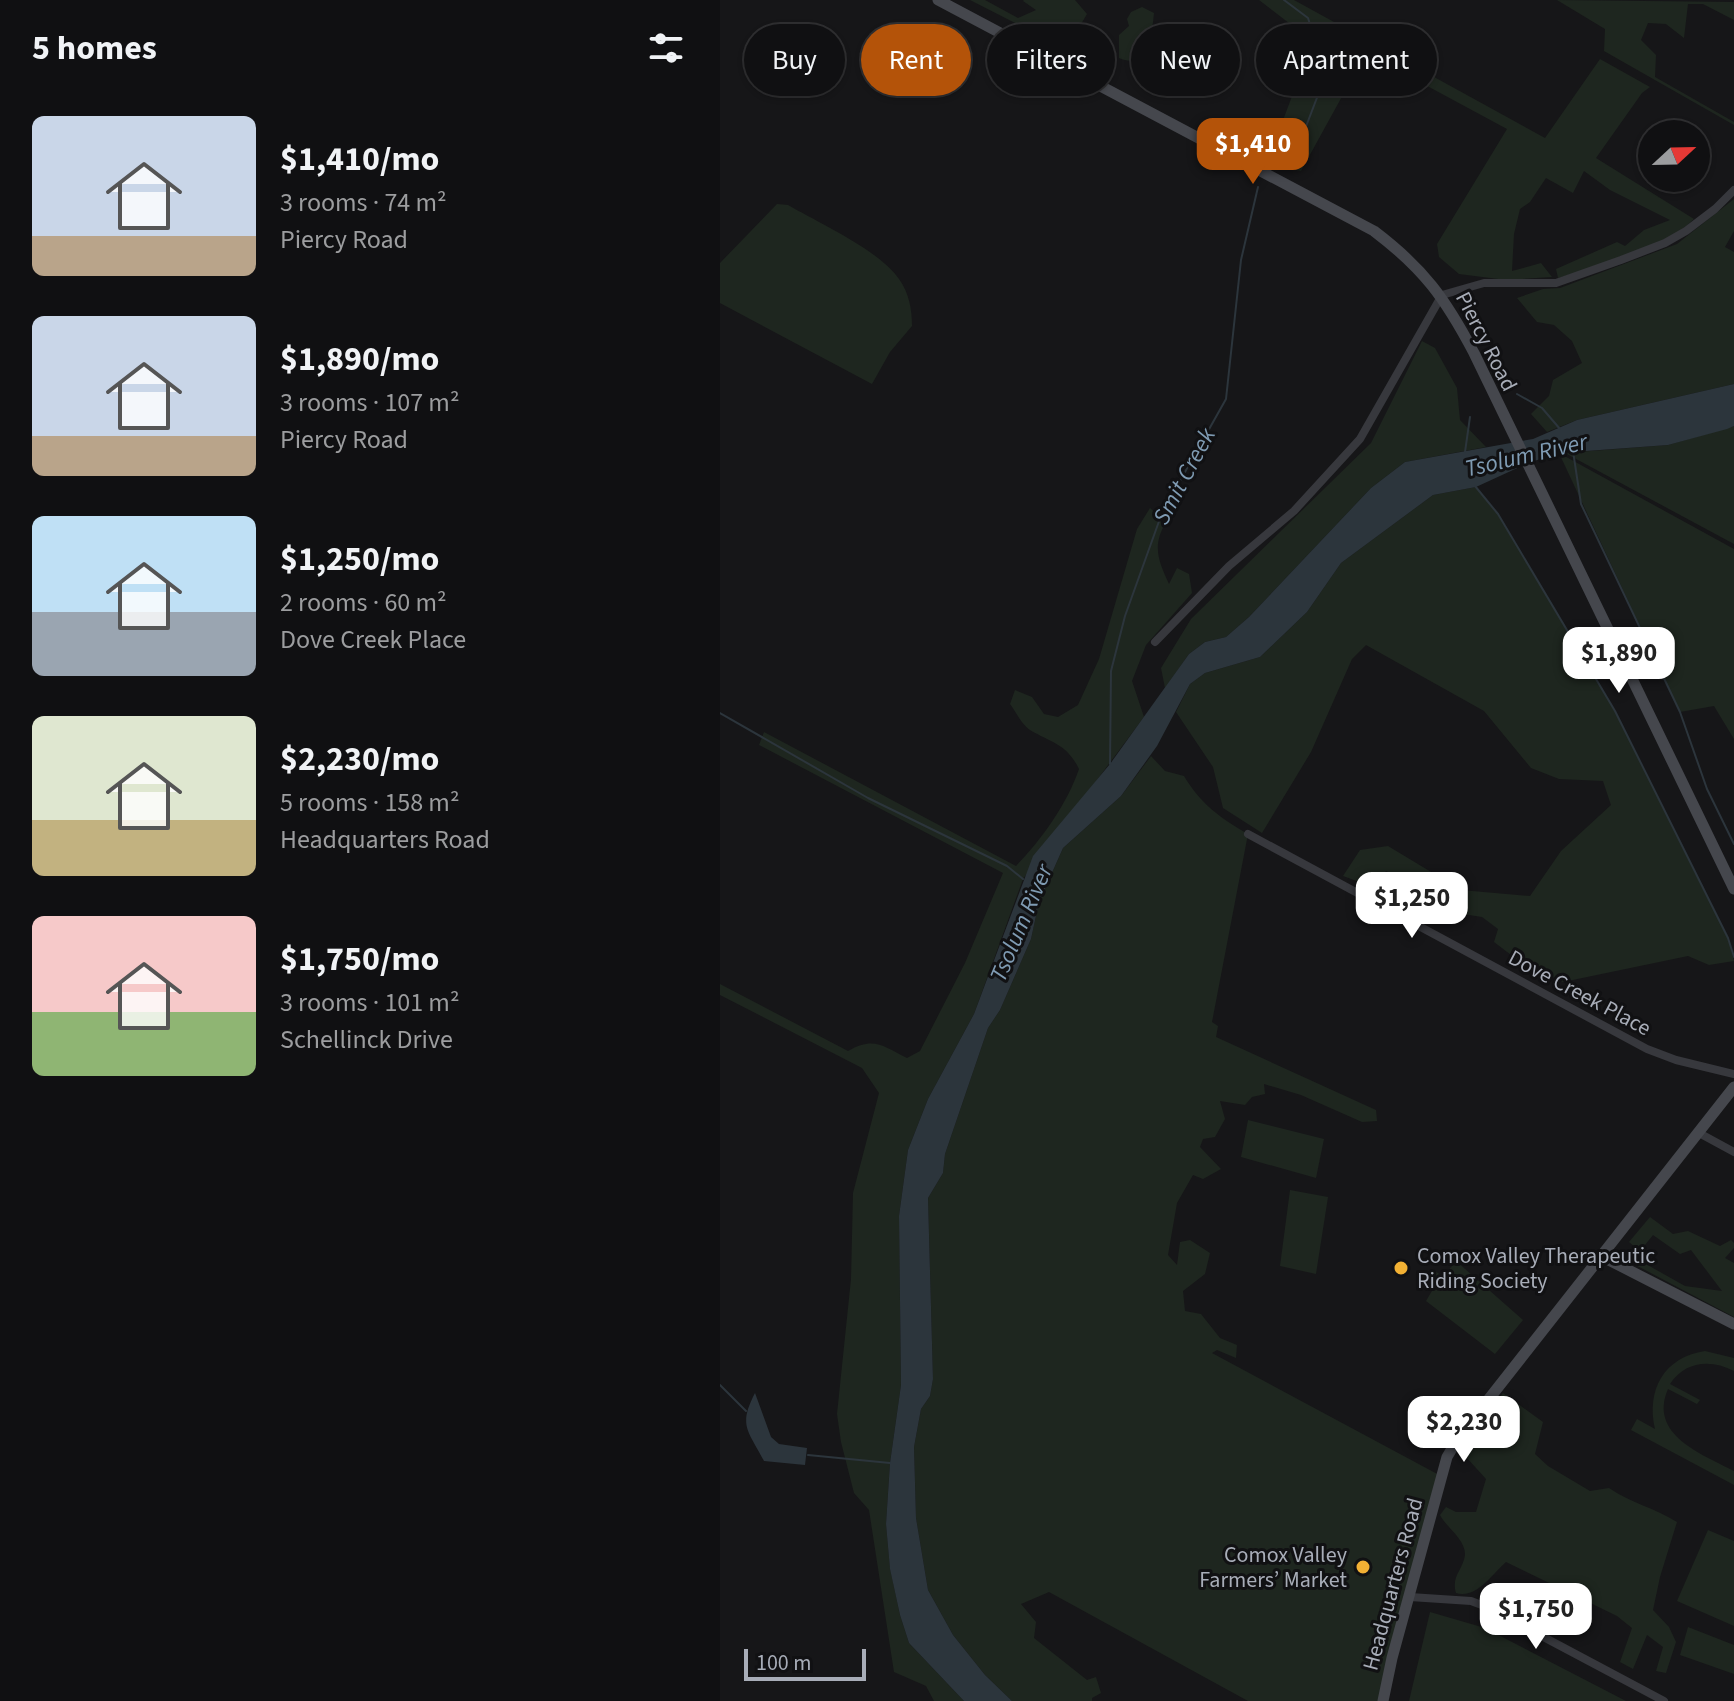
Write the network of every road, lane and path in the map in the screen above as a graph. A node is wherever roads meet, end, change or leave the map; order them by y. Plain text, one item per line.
1 (938, 0) edge
2 (1734, 190) edge
3 (1442, 295) junction
4 (1155, 642) dead end
5 (1248, 834) dead end
6 (1734, 889) edge
7 (1734, 1074) edge
8 (1731, 1092) edge
9 (1699, 1133) junction
10 (1734, 1152) edge
11 (1603, 1257) junction
12 (1734, 1324) edge
13 (1410, 1597) junction
14 (1383, 1701) edge
15 (1664, 1701) edge

1 - 3 main road, Piercy Road
2 - 3 street
3 - 4 street
3 - 6 main road, Piercy Road
5 - 7 street, Dove Creek Place
8 - 9 main road, Headquarters Road
9 - 10 street
9 - 11 main road, Headquarters Road
11 - 12 main road
11 - 13 main road, Headquarters Road
13 - 14 main road, Headquarters Road
13 - 15 street

